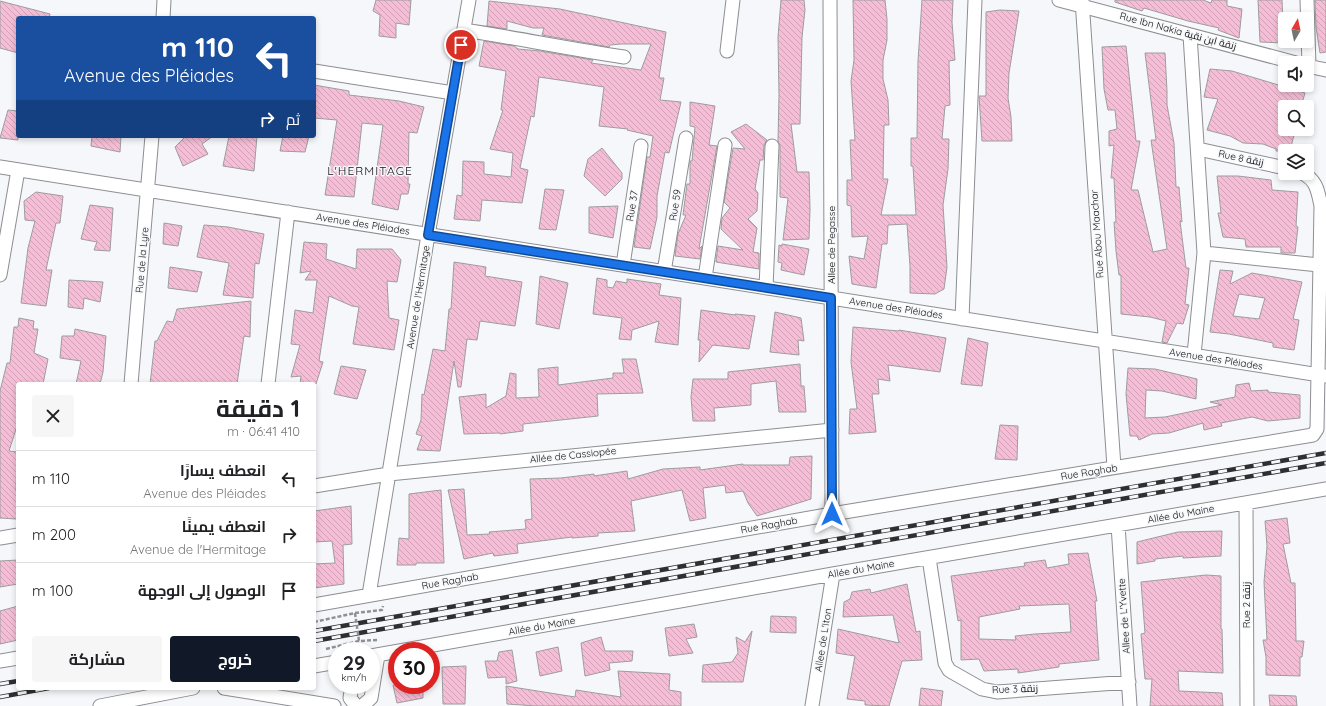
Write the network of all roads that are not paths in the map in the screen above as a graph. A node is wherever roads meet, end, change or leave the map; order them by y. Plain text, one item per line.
1 (164, 0) edge
2 (469, 0) edge
3 (733, 0) edge
4 (830, 0) edge
5 (975, 0) edge
6 (1060, 0) edge
7 (1307, 0) edge
8 (1082, 3) edge
9 (162, 16) edge
10 (464, 30) junction
11 (1190, 35) junction
12 (727, 51) dead end
13 (1308, 56) edge
14 (624, 57) dead end
15 (1278, 58) edge
16 (1314, 67) edge
17 (1326, 70) edge
18 (316, 71) edge
19 (453, 93) junction
20 (152, 138) edge
21 (686, 138) dead end
22 (725, 145) dead end
23 (641, 146) dead end
24 (772, 146) dead end
25 (1198, 149) junction
26 (1278, 166) edge
27 (0, 167) edge
28 (18, 170) junction
29 (1312, 180) edge
30 (147, 190) junction
31 (288, 212) junction
32 (428, 235) junction
33 (1204, 253) junction
34 (623, 265) junction
35 (1319, 265) junction
36 (664, 272) junction
37 (0, 275) edge
38 (705, 278) junction
39 (766, 288) junction
40 (831, 298) junction
41 (962, 319) junction
42 (1104, 341) junction
43 (1194, 355) junction
44 (1322, 375) edge
45 (131, 382) edge
46 (268, 382) edge
47 (832, 430) junction
48 (1114, 467) junction
49 (389, 474) junction
50 (316, 486) edge
51 (1326, 489) edge
52 (1246, 503) junction
53 (832, 514) junction
54 (1118, 525) junction
55 (16, 535) edge
56 (0, 538) edge
57 (929, 558) junction
58 (833, 574) junction
59 (369, 595) junction
60 (316, 605) edge
61 (380, 654) edge
62 (16, 658) edge
63 (0, 661) edge
64 (328, 664) edge
65 (316, 666) edge
66 (1129, 682) junction
67 (183, 690) edge
68 (236, 690) edge
69 (351, 694) edge
70 (370, 694) edge
71 (102, 706) edge
72 (334, 706) edge
73 (356, 706) edge
74 (362, 706) edge
75 (812, 706) edge
76 (1130, 706) edge
77 (1247, 706) edge

1 - 9 street
2 - 10 street, Avenue de l'Hermitage
3 - 12 street
4 - 40 street, Allee de Pegasse
5 - 41 street
6 - 8 street, Rue Ibn Nakia زنقة ابن نقية
7 - 13 street
8 - 11 street, Rue Ibn Nakia زنقة ابن نقية
8 - 42 street, Rue Abou Maachar
10 - 14 street
10 - 19 street, Avenue de l'Hermitage
11 - 15 street, Rue Ibn Nakia زنقة ابن نقية
11 - 25 street
16 - 17 street
18 - 19 street
19 - 32 street, Avenue de l'Hermitage
20 - 30 street, Rue de la Lyre
21 - 36 street, Rue 59
22 - 38 street
23 - 34 street, Rue 37
24 - 39 street
25 - 26 street, Rue 8 زنقة
25 - 33 street
27 - 28 street, Avenue des Pléiades
28 - 30 street, Avenue des Pléiades
28 - 37 street
29 - 35 street
30 - 31 street, Avenue des Pléiades
30 - 45 street, Rue de la Lyre
31 - 32 street, Avenue des Pléiades
31 - 46 street
32 - 34 street, Avenue des Pléiades
32 - 49 street, Avenue de l'Hermitage
33 - 35 street
33 - 43 street
34 - 36 street, Avenue des Pléiades
35 - 44 street
36 - 38 street, Avenue des Pléiades
38 - 39 street, Avenue des Pléiades
39 - 40 street, Avenue des Pléiades
40 - 41 street, Avenue des Pléiades
40 - 47 street, Allee de Pegasse
41 - 42 street, Avenue des Pléiades
42 - 43 street, Avenue des Pléiades
42 - 48 street, Rue Abou Maachar
43 - 44 street, Avenue des Pléiades
44 - 48 street, Rue Raghab
47 - 49 street, Allée de Cassiopée
47 - 53 street, Allee de Pegasse
48 - 53 street, Rue Raghab
49 - 50 street, Allée de Cassiopée
49 - 59 street, Avenue de l'Hermitage
51 - 52 street, Allée du Maine
52 - 54 street, Allée du Maine
52 - 77 street, Rue 2 زنقة
53 - 59 street, Rue Raghab
54 - 57 street, Allée du Maine
54 - 66 street, Allee de L'Yvette
55 - 56 street
57 - 58 street, Allée du Maine
57 - 66 street, Rue 3 زنقة
58 - 61 street, Allée du Maine
58 - 75 street, Allee de L'Iton
59 - 60 street, Rue Raghab
62 - 63 street
64 - 65 street
66 - 76 street, Allee de L'Yvette
67 - 71 street
68 - 72 street
69 - 73 street
70 - 74 street

